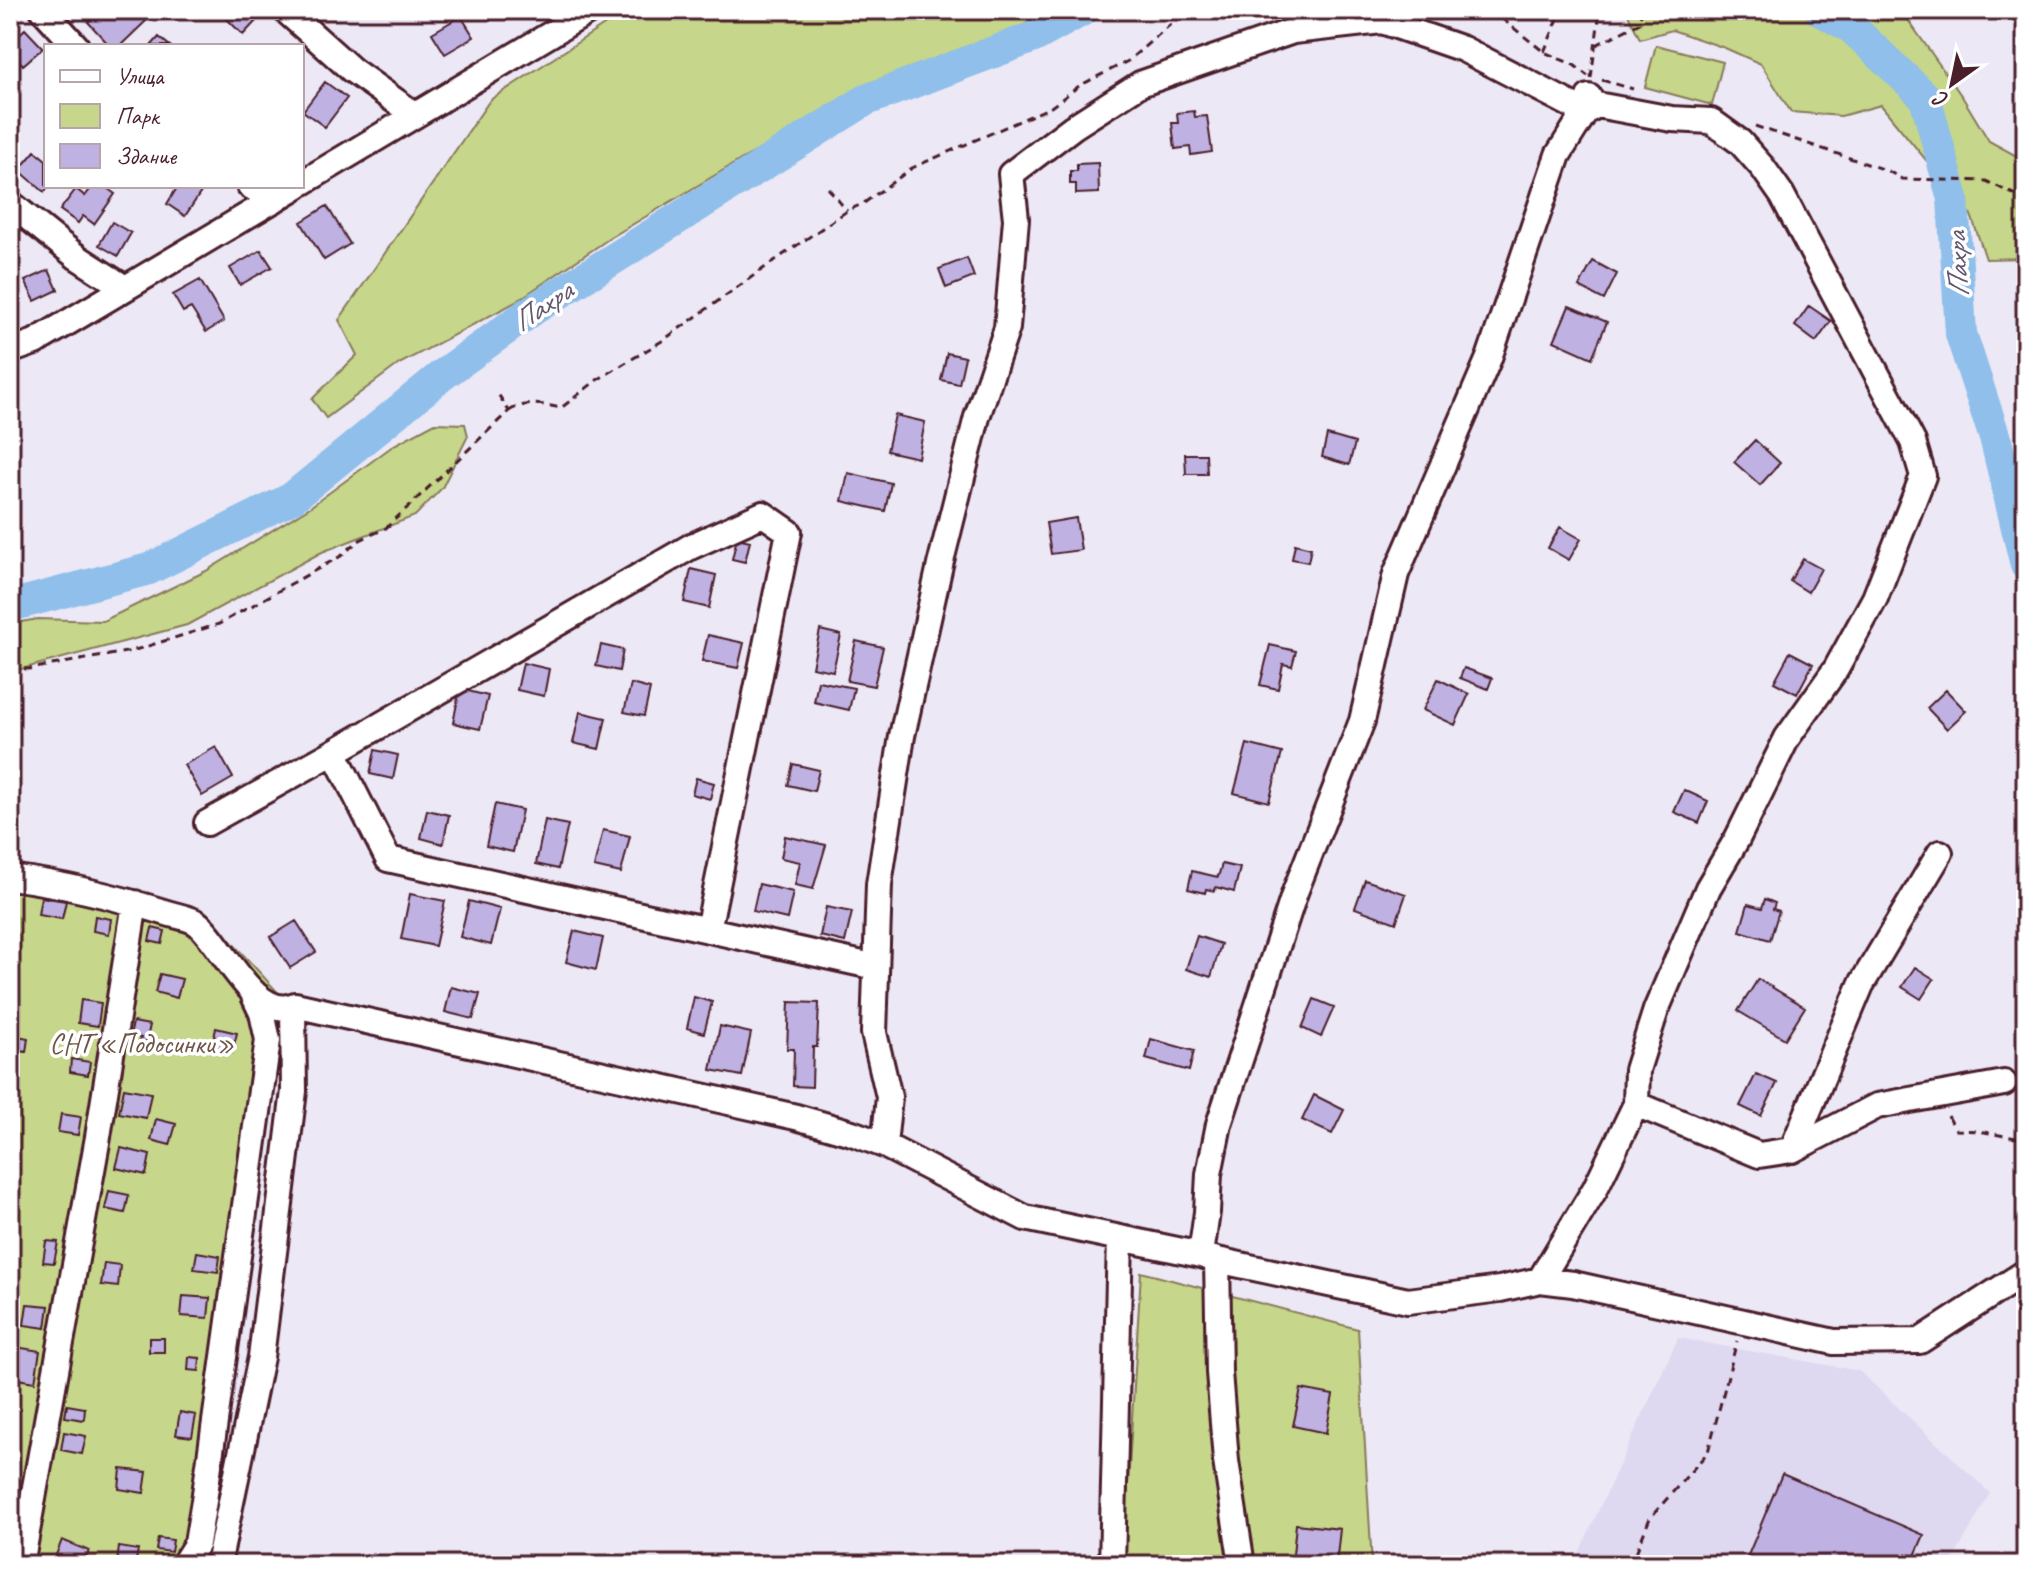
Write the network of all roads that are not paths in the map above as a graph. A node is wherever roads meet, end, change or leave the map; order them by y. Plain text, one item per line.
1 (43, 10) edge
2 (285, 10) edge
3 (591, 10) edge
4 (74, 44) edge
5 (1588, 103) junction
6 (415, 115) junction
7 (304, 183) edge
8 (253, 188) edge
9 (295, 188) edge
10 (274, 200) junction
11 (10, 203) edge
12 (125, 288) junction
13 (10, 351) edge
14 (334, 752) junction
15 (207, 823) dead end
16 (1940, 853) dead end
17 (10, 877) edge
18 (135, 903) junction
19 (708, 930) junction
20 (876, 967) junction
21 (254, 996) junction
22 (293, 1007) junction
23 (2004, 1083) dead end
24 (1636, 1104) junction
25 (884, 1145) junction
26 (1792, 1150) junction
27 (1120, 1238) junction
28 (1209, 1257) junction
29 (2026, 1272) edge
30 (1540, 1280) junction
31 (21, 1565) edge
32 (183, 1565) edge
33 (218, 1565) edge
34 (1112, 1565) edge
35 (1242, 1565) edge

1 - 4 street
2 - 6 street
3 - 6 street
5 - 20 street
5 - 24 street
5 - 28 street
6 - 7 street
8 - 10 street
9 - 10 street
10 - 12 street
11 - 12 street
12 - 13 street
14 - 15 street
14 - 19 street
14 - 19 street
16 - 26 street
17 - 18 street
18 - 21 street
18 - 31 street
19 - 20 street
20 - 25 street
21 - 22 street
21 - 32 street
22 - 25 street
22 - 33 street
23 - 26 street
24 - 26 street
24 - 30 street
25 - 27 street
27 - 28 street
27 - 34 street
28 - 30 street
28 - 35 street
29 - 30 street

